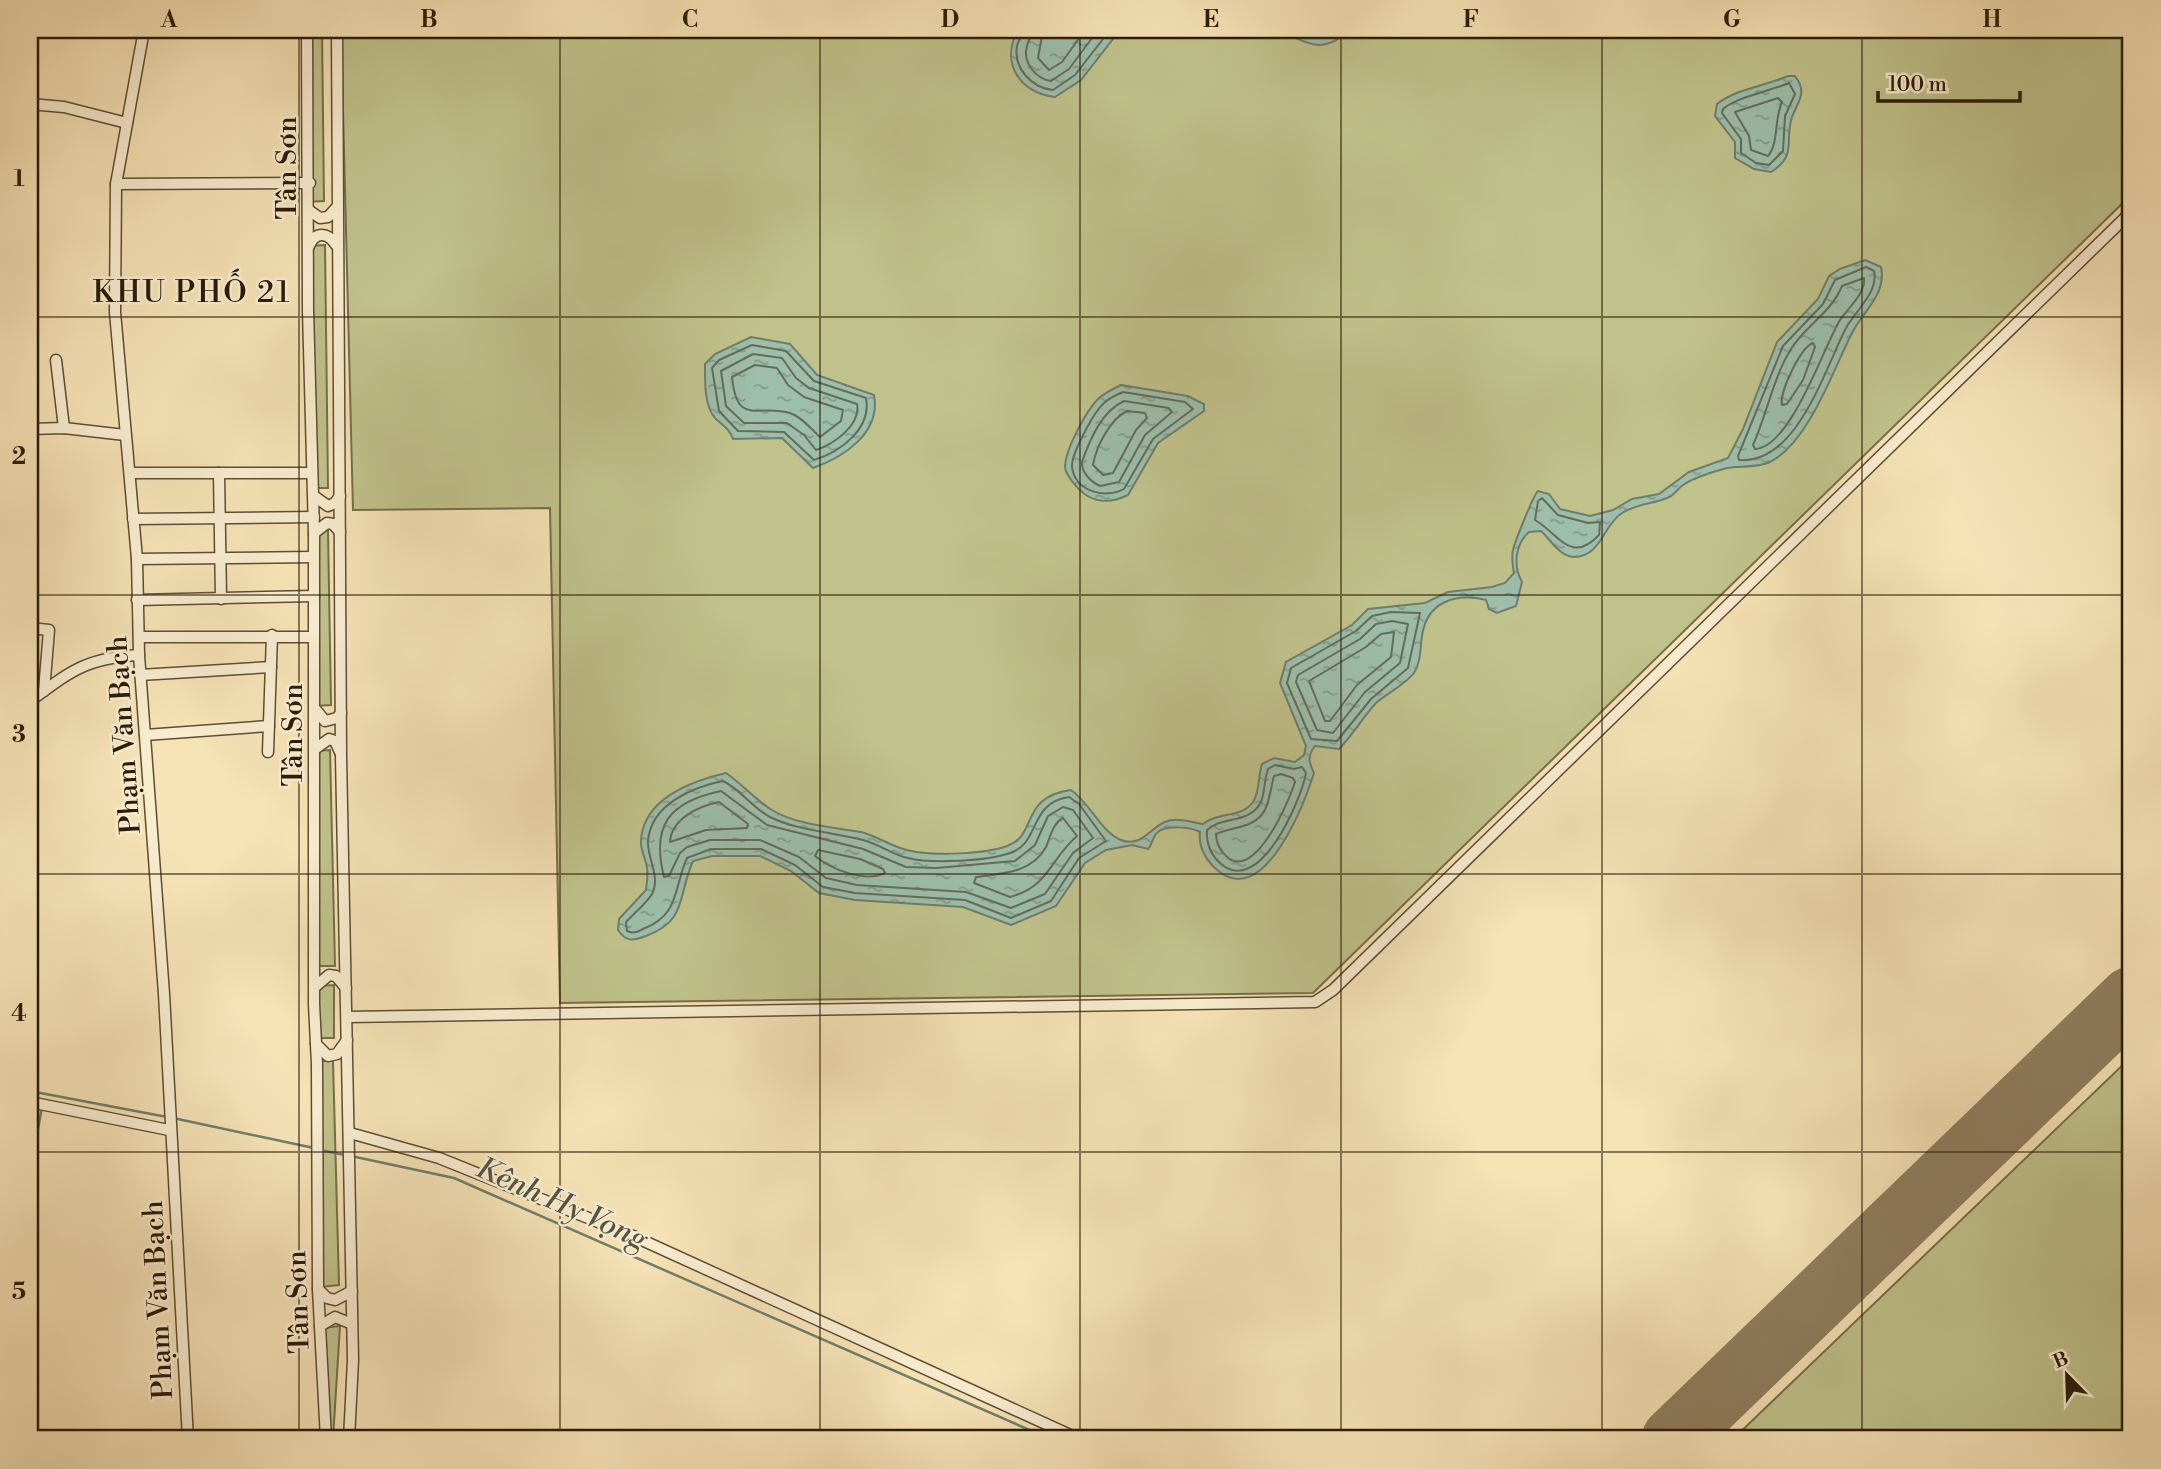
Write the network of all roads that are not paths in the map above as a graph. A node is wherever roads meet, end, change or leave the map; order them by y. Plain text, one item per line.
1 (144, 30) edge
2 (307, 30) edge
3 (337, 30) edge
4 (30, 104) edge
5 (127, 122) junction
6 (310, 183) junction
7 (117, 184) junction
8 (336, 208) junction
9 (310, 211) junction
10 (2131, 212) edge
11 (337, 245) junction
12 (308, 247) junction
13 (56, 360) dead end
14 (64, 428) junction
15 (30, 429) edge
16 (125, 435) junction
17 (131, 473) junction
18 (219, 473) junction
19 (312, 473) junction
20 (314, 496) junction
21 (340, 496) junction
22 (219, 517) junction
23 (314, 517) junction
24 (133, 519) junction
25 (340, 532) junction
26 (314, 533) junction
27 (313, 557) junction
28 (220, 558) junction
29 (137, 559) junction
30 (314, 596) junction
31 (221, 599) junction
32 (137, 600) junction
33 (30, 628) edge
34 (272, 635) junction
35 (313, 637) junction
36 (139, 638) junction
37 (139, 655) junction
38 (271, 667) junction
39 (140, 676) junction
40 (44, 691) junction
41 (30, 701) edge
42 (315, 710) junction
43 (341, 713) junction
44 (268, 726) junction
45 (145, 735) junction
46 (315, 749) junction
47 (268, 752) dead end
48 (341, 756) junction
49 (316, 986) junction
50 (346, 989) junction
51 (347, 1017) junction
52 (347, 1040) junction
53 (316, 1043) junction
54 (32, 1103) edge
55 (169, 1130) junction
56 (349, 1134) junction
57 (318, 1289) junction
58 (352, 1291) junction
59 (352, 1324) junction
60 (320, 1326) junction
61 (30, 1434) edge
62 (37, 1439) edge
63 (188, 1439) edge
64 (326, 1439) edge
65 (349, 1439) edge
66 (1079, 1439) edge

1 - 5 street, Phạm Văn Bạch
2 - 6 street, Tân Sơn
3 - 8 street, Tân Sơn
4 - 5 street
5 - 7 street, Phạm Văn Bạch
6 - 7 street
6 - 9 street, Tân Sơn
7 - 16 street, Phạm Văn Bạch
8 - 9 street
8 - 11 street, Tân Sơn
9 - 12 street, Tân Sơn
10 - 51 street
11 - 12 street
11 - 21 street, Tân Sơn
12 - 19 street, Tân Sơn
13 - 14 street
14 - 15 street
14 - 16 street
16 - 17 street, Phạm Văn Bạch
17 - 18 street
17 - 24 street, Phạm Văn Bạch
18 - 19 street
18 - 22 street
19 - 20 street, Tân Sơn
20 - 21 street
20 - 23 street, Tân Sơn
21 - 25 street, Tân Sơn
22 - 23 street
22 - 24 street
22 - 28 street
23 - 26 street, Tân Sơn
24 - 29 street, Phạm Văn Bạch
25 - 26 street
25 - 43 street, Tân Sơn
26 - 27 street, Tân Sơn
27 - 28 street
27 - 30 street, Tân Sơn
28 - 29 street
28 - 31 street
29 - 32 street, Phạm Văn Bạch
30 - 31 street
30 - 35 street, Tân Sơn
31 - 32 street
32 - 36 street, Phạm Văn Bạch
33 - 40 street
34 - 35 street
34 - 36 street
34 - 38 street
35 - 42 street, Tân Sơn
36 - 37 street, Phạm Văn Bạch
37 - 39 street, Phạm Văn Bạch
37 - 40 street
38 - 39 street
38 - 44 street
39 - 45 street, Phạm Văn Bạch
40 - 41 street
42 - 43 street
42 - 46 street, Tân Sơn
43 - 48 street, Tân Sơn
44 - 45 street
44 - 47 street
45 - 55 street, Phạm Văn Bạch
46 - 48 street
46 - 49 street, Tân Sơn
48 - 50 street, Tân Sơn
49 - 50 street
49 - 53 street, Tân Sơn
50 - 51 street, Tân Sơn
51 - 52 street, Tân Sơn
52 - 53 street
52 - 56 street, Tân Sơn
53 - 57 street, Tân Sơn
54 - 55 street
55 - 63 street, Phạm Văn Bạch
56 - 58 street, Tân Sơn
56 - 66 street
57 - 58 street
57 - 60 street, Tân Sơn
58 - 59 street, Tân Sơn
59 - 60 street
59 - 65 street, Tân Sơn
60 - 64 street, Tân Sơn
61 - 62 street

